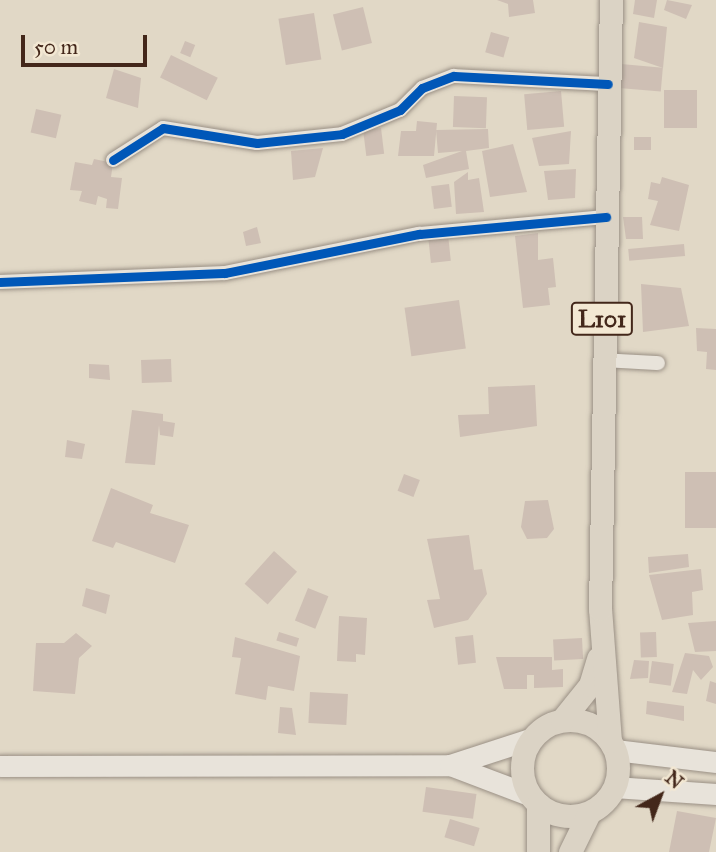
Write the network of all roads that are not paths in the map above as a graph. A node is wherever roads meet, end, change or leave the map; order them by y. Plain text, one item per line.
1 (611, 0) edge
2 (608, 84) junction
3 (113, 159) dead end
4 (606, 217) junction
5 (0, 282) edge
6 (602, 360) junction
7 (658, 363) dead end
8 (601, 637) junction
9 (562, 720) junction
10 (530, 739) junction
11 (612, 746) junction
12 (716, 762) edge
13 (450, 765) junction
14 (0, 766) edge
15 (614, 788) junction
16 (716, 793) edge
17 (534, 799) junction
18 (589, 813) junction
19 (538, 852) edge
20 (570, 852) edge

1 - 2 main road, L101
2 - 3 street
2 - 4 main road, L101
4 - 5 street
4 - 6 main road, L101
6 - 7 street
6 - 8 main road, L101
8 - 9 main road, L101
8 - 11 main road, L101
9 - 10 main road
9 - 11 main road
10 - 13 main road
10 - 17 main road
11 - 12 main road
11 - 15 main road
13 - 14 main road
13 - 17 main road
15 - 16 main road
15 - 18 main road
17 - 18 main road
17 - 19 main road
18 - 20 main road

